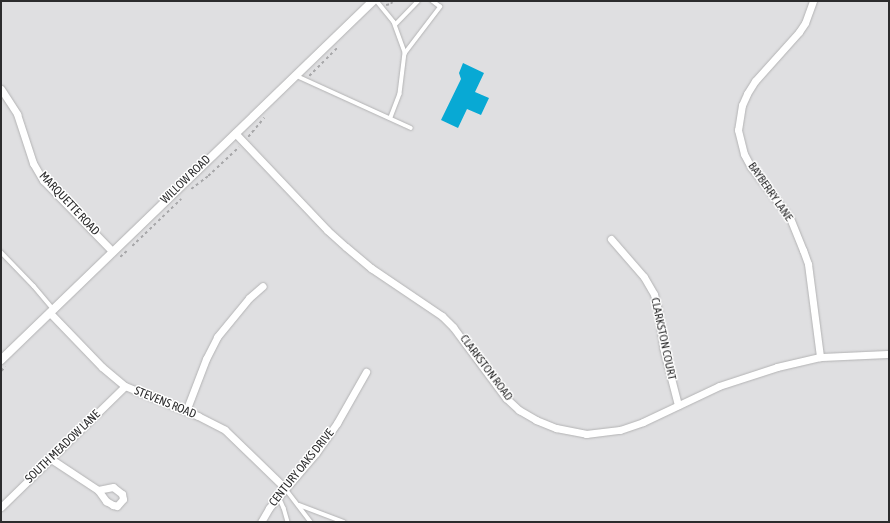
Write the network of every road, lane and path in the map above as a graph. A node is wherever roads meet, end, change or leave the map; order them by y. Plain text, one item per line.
1 (373, 1) edge
2 (376, 1) edge
3 (392, 1) edge
4 (418, 1) edge
5 (432, 1) edge
6 (813, 1) edge
7 (382, 6) junction
8 (395, 25) junction
9 (341, 44) dead end
10 (405, 53) junction
11 (300, 77) junction
12 (1, 89) edge
13 (266, 116) dead end
14 (391, 117) junction
15 (411, 128) dead end
16 (235, 133) junction
17 (243, 142) junction
18 (188, 192) dead end
19 (185, 195) dead end
20 (611, 240) dead end
21 (112, 251) junction
22 (1, 252) edge
23 (117, 259) dead end
24 (263, 286) dead end
25 (52, 311) junction
26 (889, 354) edge
27 (820, 357) junction
28 (4, 363) edge
29 (1, 371) edge
30 (366, 372) dead end
31 (125, 386) junction
32 (678, 405) junction
33 (186, 411) junction
34 (51, 459) junction
35 (285, 488) junction
36 (98, 490) dead end
37 (278, 496) junction
38 (299, 505) junction
39 (1, 507) edge
40 (261, 522) edge
41 (288, 522) edge
42 (311, 522) edge
43 (344, 522) edge

1 - 11 street, WILLOW ROAD
2 - 7 lane
3 - 7 path
4 - 8 lane
5 - 10 lane
6 - 27 street, BAYBERRY LANE
7 - 8 lane
8 - 10 lane
9 - 11 path
10 - 14 lane
11 - 14 lane
11 - 16 street, WILLOW ROAD
12 - 21 street, MARQUETTE ROAD
13 - 17 path
14 - 15 lane
16 - 17 street, CLARKSTON ROAD
16 - 21 street, WILLOW ROAD
17 - 18 path
17 - 32 street, CLARKSTON ROAD
19 - 23 path
20 - 32 street, CLARKSTON COURT
21 - 25 street, WILLOW ROAD
22 - 25 lane
24 - 33 street
25 - 28 street, WILLOW ROAD
25 - 31 street, STEVENS ROAD
26 - 27 street, CLARKSTON ROAD
27 - 32 street, CLARKSTON ROAD
28 - 29 path
30 - 35 street, CENTURY OAKS DRIVE
31 - 33 street, STEVENS ROAD
31 - 34 street, SOUTH MEADOW LANE
33 - 35 street, STEVENS ROAD
34 - 36 street
34 - 39 street, SOUTH MEADOW LANE
35 - 37 street, CENTURY OAKS DRIVE
35 - 38 lane
37 - 40 street, CENTURY OAKS DRIVE
37 - 41 lane
38 - 42 lane
38 - 43 lane

